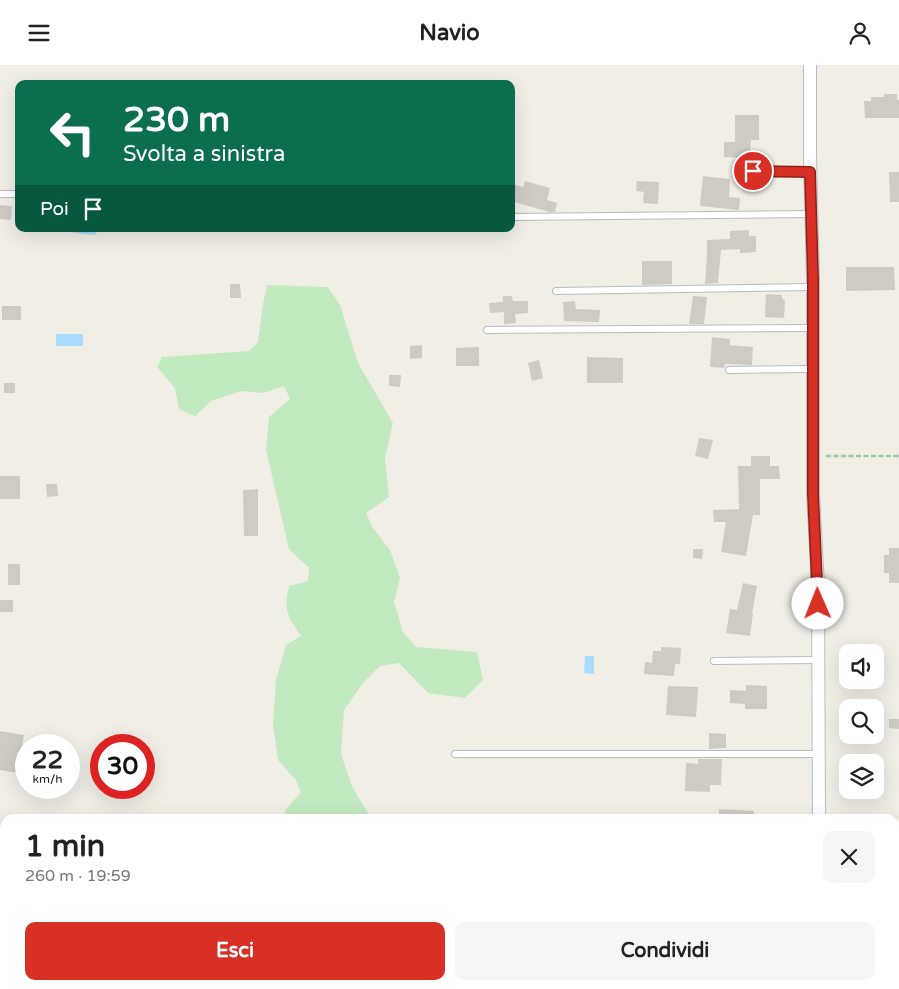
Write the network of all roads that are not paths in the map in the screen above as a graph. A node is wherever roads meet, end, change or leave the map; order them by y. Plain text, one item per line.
1 (810, 65) edge
2 (753, 171) dead end
3 (810, 172) junction
4 (0, 194) edge
5 (15, 194) edge
6 (811, 214) junction
7 (515, 217) edge
8 (813, 287) junction
9 (556, 291) dead end
10 (812, 328) junction
11 (487, 330) dead end
12 (813, 369) junction
13 (729, 370) dead end
14 (818, 660) junction
15 (714, 661) dead end
16 (455, 754) dead end
17 (819, 754) junction
18 (819, 814) edge

1 - 3 street
2 - 3 lane
3 - 6 street
4 - 5 lane
6 - 7 lane
6 - 8 street
8 - 9 lane
8 - 10 street
10 - 11 lane
10 - 12 street
12 - 13 lane
12 - 14 street
14 - 15 lane
14 - 17 street
16 - 17 lane
17 - 18 street

